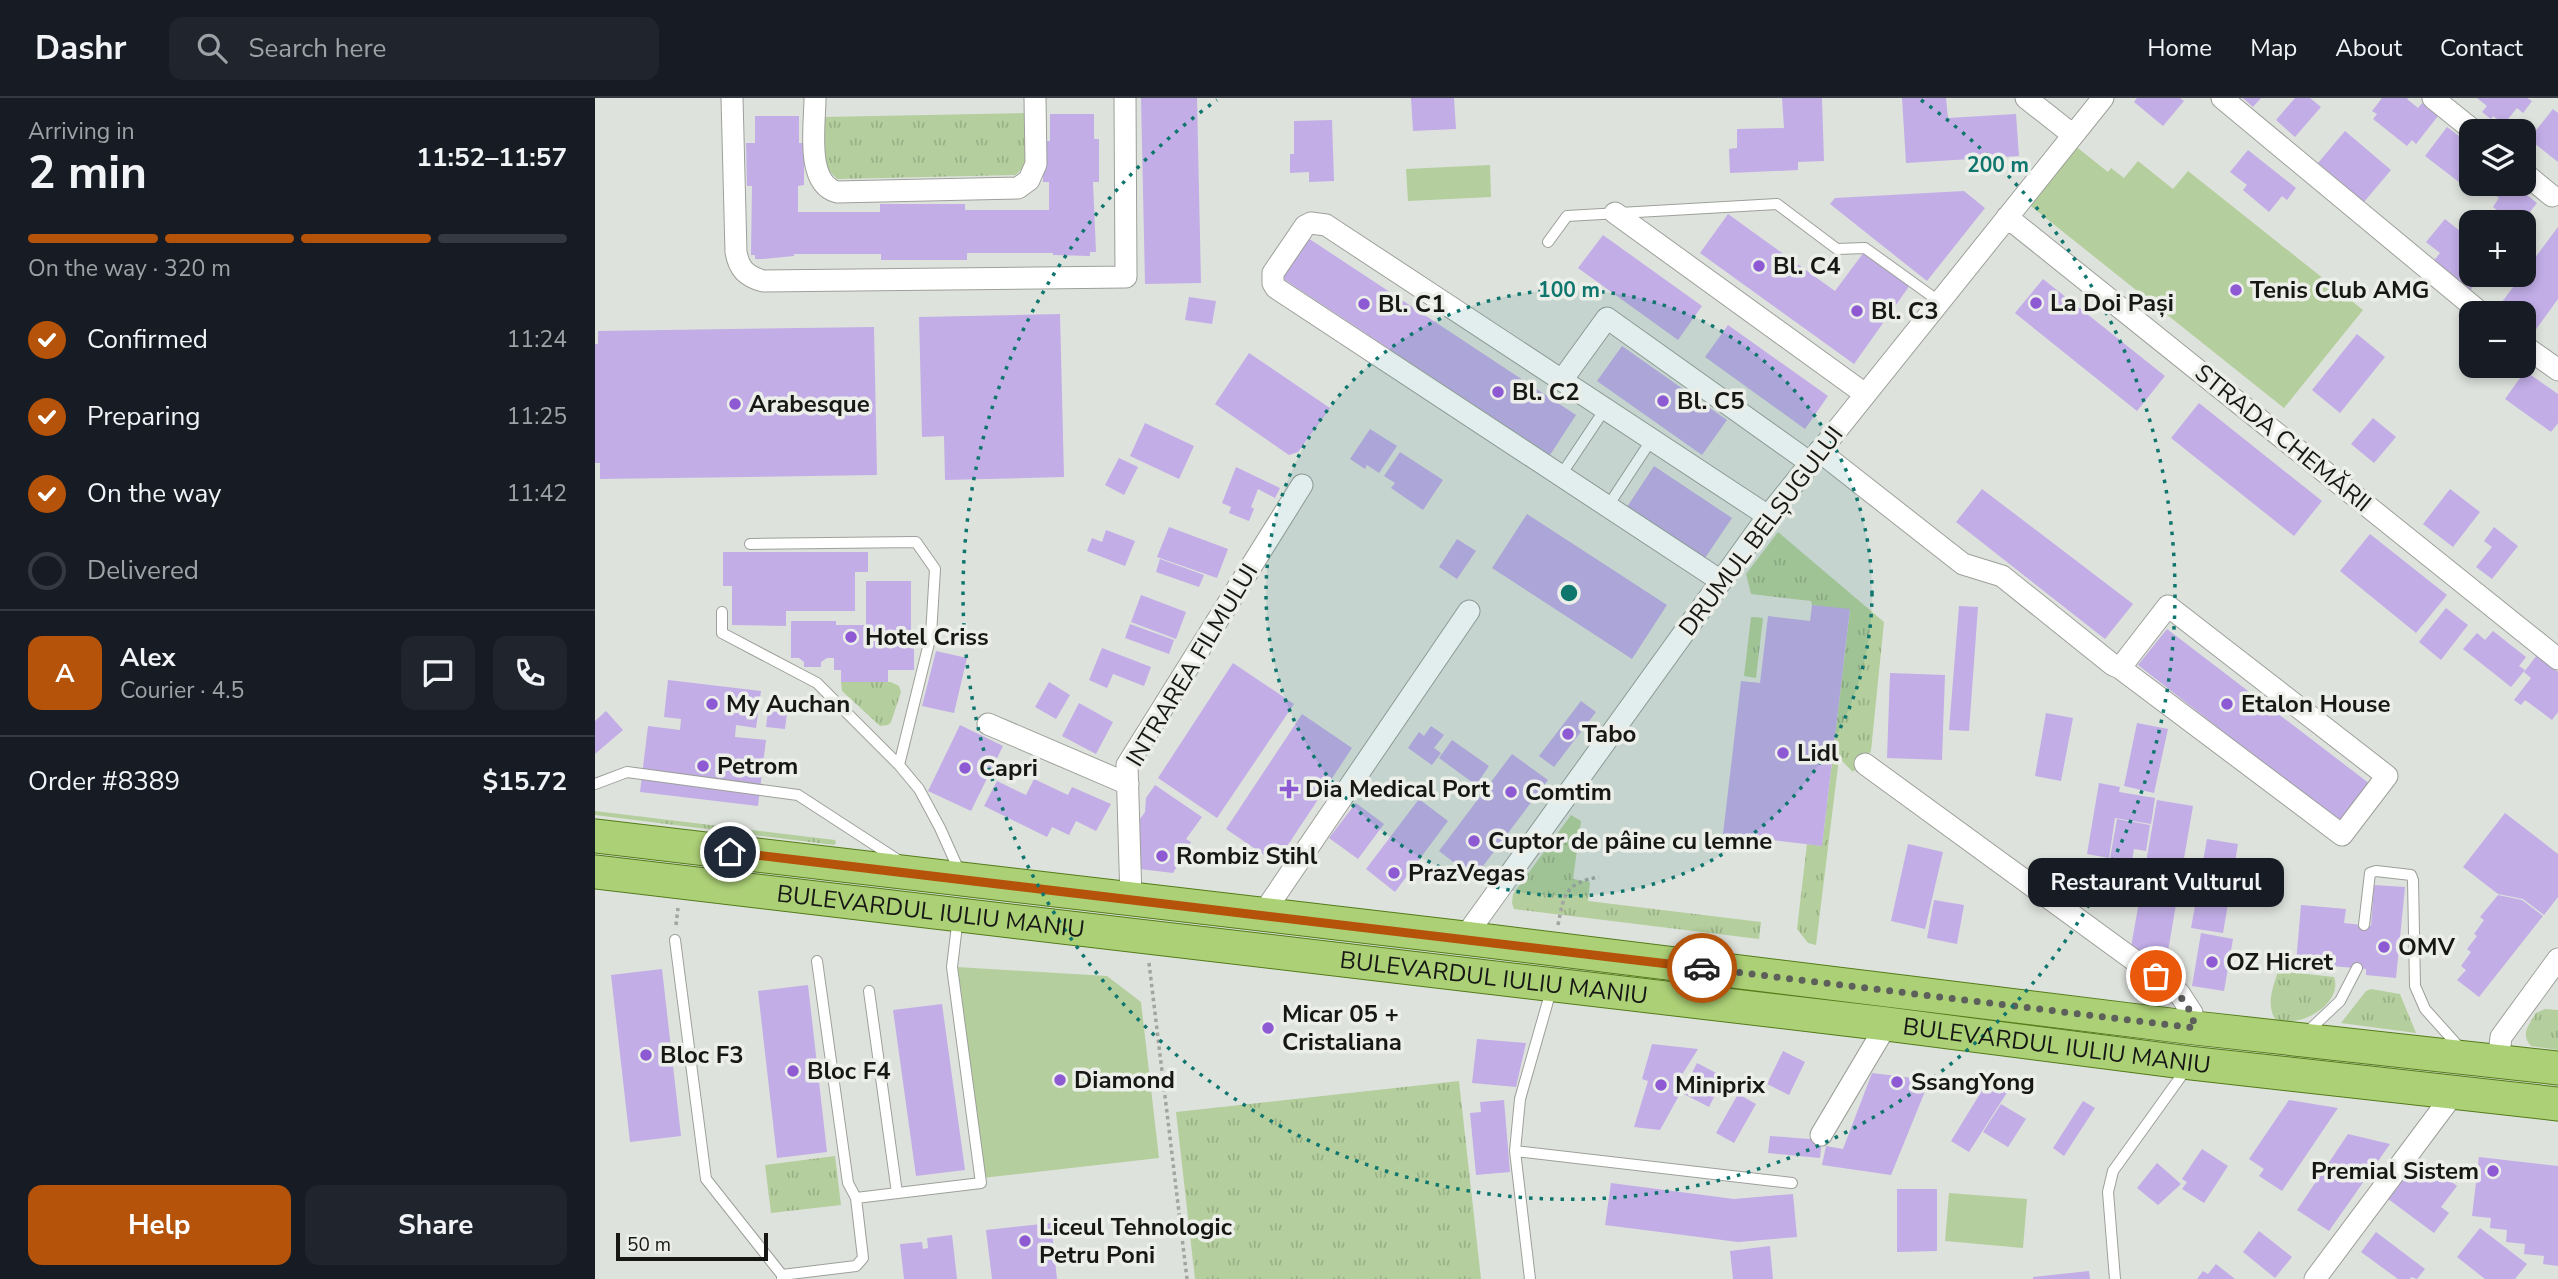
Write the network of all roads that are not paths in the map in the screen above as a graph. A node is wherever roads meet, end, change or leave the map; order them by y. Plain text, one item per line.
1 (732, 98) edge
2 (815, 98) edge
3 (1035, 98) edge
4 (1125, 98) edge
5 (2026, 98) edge
6 (2103, 98) edge
7 (2222, 98) edge
8 (2433, 98) edge
9 (2459, 119) edge
10 (2073, 135) junction
11 (2536, 183) edge
12 (2552, 196) dead end
13 (1615, 213) junction
14 (2007, 217) junction
15 (1548, 242) dead end
16 (2467, 301) edge
17 (1940, 302) junction
18 (2536, 354) edge
19 (2558, 370) edge
20 (1562, 380) junction
21 (1865, 394) junction
22 (1605, 409) junction
23 (1651, 439) junction
24 (1814, 457) junction
25 (1561, 475) junction
26 (1302, 485) dead end
27 (1608, 506) junction
28 (1768, 516) junction
29 (750, 544) dead end
30 (1721, 581) junction
31 (1469, 611) dead end
32 (722, 612) dead end
33 (2558, 659) edge
34 (2120, 668) junction
35 (988, 723) dead end
36 (1865, 764) dead end
37 (899, 765) junction
38 (1128, 784) junction
39 (595, 785) edge
40 (595, 836) edge
41 (595, 872) edge
42 (919, 873) junction
43 (963, 879) junction
44 (1131, 899) junction
45 (959, 915) junction
46 (1262, 915) junction
47 (2364, 925) dead end
48 (1464, 938) junction
49 (675, 940) road end
50 (1555, 949) junction
51 (2558, 959) edge
52 (817, 961) dead end
53 (2357, 968) dead end
54 (1553, 984) junction
55 (2549, 984) edge
56 (869, 991) dead end
57 (1887, 1024) junction
58 (2195, 1028) junction
59 (2298, 1040) junction
60 (2486, 1060) junction
61 (2190, 1063) junction
62 (2558, 1068) edge
63 (2454, 1093) junction
64 (2494, 1097) junction
65 (2558, 1104) edge
66 (1821, 1135) dead end
67 (1515, 1151) junction
68 (1792, 1184) dead end
69 (897, 1193) junction
70 (856, 1198) junction
71 (782, 1277) edge
72 (1530, 1279) edge
73 (2115, 1279) edge
74 (2315, 1279) edge

1 - 4 street
2 - 3 street
5 - 10 street
6 - 10 street, DRUMUL BELȘUGULUI
7 - 16 street
8 - 9 street
10 - 14 street, DRUMUL BELȘUGULUI
11 - 12 street
13 - 15 lane
13 - 17 lane
13 - 21 street
14 - 17 street, DRUMUL BELȘUGULUI
14 - 33 street, STRADA CHEMĂRII
17 - 21 street, DRUMUL BELȘUGULUI
18 - 19 street
20 - 22 street
20 - 24 street
20 - 25 street
21 - 24 street, DRUMUL BELȘUGULUI
22 - 23 street
22 - 25 lane
23 - 27 lane
23 - 28 street
24 - 28 street, DRUMUL BELȘUGULUI
24 - 34 street
25 - 27 street
26 - 38 street, INTRAREA FILMULUI
27 - 30 street
28 - 30 street, DRUMUL BELȘUGULUI
29 - 37 lane
30 - 48 street, DRUMUL BELȘUGULUI
31 - 46 street
32 - 37 lane
34 - 34 street
35 - 38 street
36 - 58 street
37 - 43 lane
38 - 44 street, INTRAREA FILMULUI
39 - 42 lane
40 - 42 main road, BULEVARDUL IULIU MANIU
41 - 45 main road, BULEVARDUL IULIU MANIU
42 - 43 main road, BULEVARDUL IULIU MANIU
43 - 44 main road, BULEVARDUL IULIU MANIU
43 - 45 main road
44 - 46 main road, BULEVARDUL IULIU MANIU
45 - 54 main road, BULEVARDUL IULIU MANIU
45 - 69 lane
46 - 48 main road, BULEVARDUL IULIU MANIU
47 - 60 lane
48 - 50 main road, BULEVARDUL IULIU MANIU
49 - 71 lane
50 - 54 main road
50 - 58 main road, BULEVARDUL IULIU MANIU
51 - 55 street
52 - 70 lane
53 - 59 lane
54 - 57 main road, BULEVARDUL IULIU MANIU
54 - 67 lane
55 - 60 street
56 - 69 lane
57 - 61 main road, BULEVARDUL IULIU MANIU
57 - 66 street
58 - 59 main road, BULEVARDUL IULIU MANIU
58 - 61 main road
59 - 60 main road, BULEVARDUL IULIU MANIU
60 - 62 main road, BULEVARDUL IULIU MANIU
60 - 64 main road
61 - 63 main road, BULEVARDUL IULIU MANIU
61 - 73 lane
63 - 64 main road, BULEVARDUL IULIU MANIU
63 - 74 street
64 - 65 main road, BULEVARDUL IULIU MANIU
67 - 68 lane
67 - 72 lane
69 - 70 lane
70 - 71 lane

